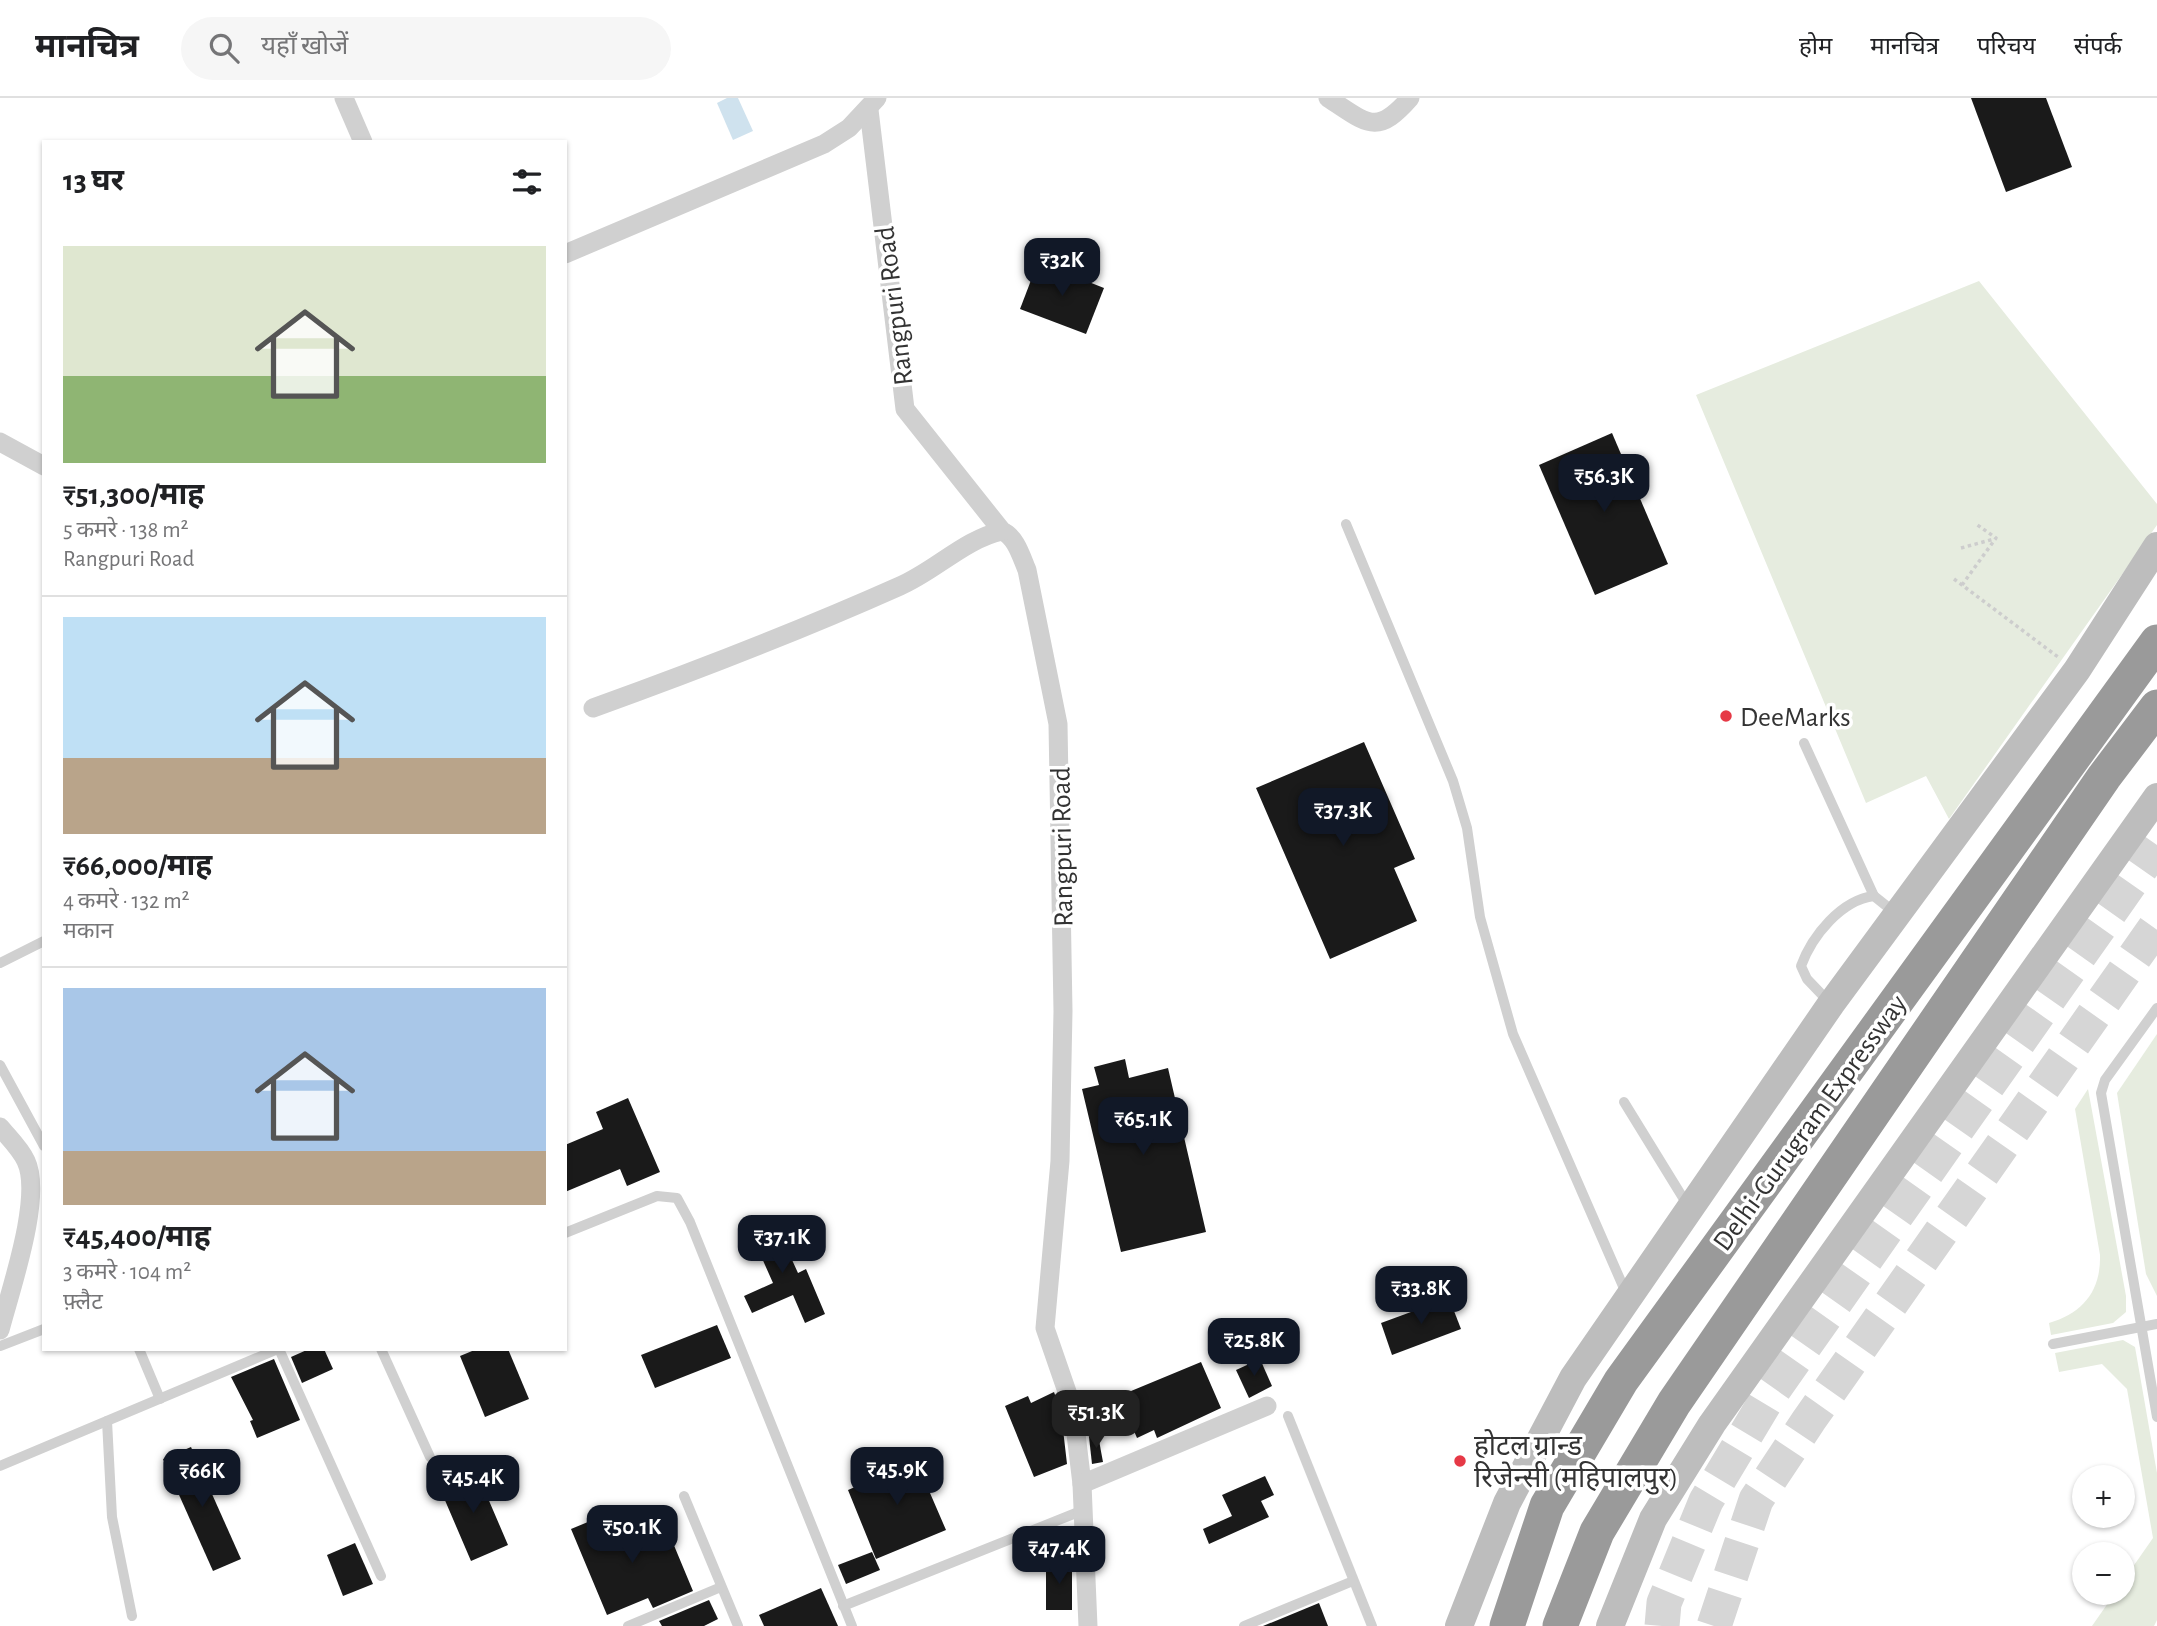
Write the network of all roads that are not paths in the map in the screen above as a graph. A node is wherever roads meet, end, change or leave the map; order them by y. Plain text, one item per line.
1 (344, 98) edge
2 (1328, 98) edge
3 (1410, 98) edge
4 (873, 104) edge
5 (362, 140) edge
6 (567, 253) edge
7 (0, 442) edge
8 (42, 465) edge
9 (1346, 524) dead end
10 (1002, 531) junction
11 (2157, 546) edge
12 (2157, 642) edge
13 (2157, 707) edge
14 (593, 708) dead end
15 (1804, 743) dead end
16 (2157, 797) edge
17 (1874, 896) junction
18 (1897, 914) junction
19 (42, 942) edge
20 (0, 963) edge
21 (1831, 1004) junction
22 (2157, 1008) edge
23 (0, 1065) edge
24 (1624, 1102) dead end
25 (2, 1132) edge
26 (42, 1142) edge
27 (38, 1178) edge
28 (1690, 1210) junction
29 (567, 1232) edge
30 (1629, 1299) junction
31 (3, 1304) edge
32 (2157, 1324) edge
33 (2142, 1327) junction
34 (0, 1330) edge
35 (42, 1330) edge
36 (2053, 1344) dead end
37 (0, 1346) edge
38 (140, 1351) edge
39 (280, 1351) edge
40 (382, 1351) edge
41 (263, 1352) edge
42 (160, 1399) junction
43 (1267, 1406) dead end
44 (1288, 1416) dead end
45 (2157, 1416) edge
46 (107, 1422) junction
47 (430, 1457) dead end
48 (0, 1466) edge
49 (1082, 1484) junction
50 (684, 1496) dead end
51 (1081, 1511) junction
52 (381, 1576) dead end
53 (1353, 1581) junction
54 (721, 1587) junction
55 (843, 1606) junction
56 (132, 1615) dead end
57 (628, 1626) edge
58 (738, 1626) edge
59 (852, 1626) edge
60 (1088, 1626) edge
61 (1244, 1626) edge
62 (1372, 1626) edge
63 (1459, 1626) edge
64 (1507, 1626) edge
65 (1560, 1626) edge
66 (1610, 1626) edge

1 - 5 street
2 - 3 street
4 - 6 street
4 - 10 street, Rangpuri Road
7 - 8 street
9 - 30 lane
10 - 14 street
10 - 49 street, Rangpuri Road
11 - 18 main road
12 - 64 highway, Delhi-Gurugram Expressway
13 - 65 highway, Delhi-Gurugram Expressway
15 - 17 lane
16 - 66 main road
17 - 18 lane
17 - 21 lane
18 - 21 main road
19 - 20 lane
21 - 28 main road
22 - 33 lane
23 - 26 lane
24 - 28 lane
25 - 27 street
27 - 31 street
28 - 30 main road
29 - 55 lane
30 - 63 main road
31 - 34 street
32 - 33 lane
33 - 36 lane
33 - 45 lane
35 - 37 lane
38 - 42 lane
39 - 52 lane
40 - 47 lane
41 - 42 lane
42 - 46 lane
43 - 49 street
44 - 53 lane
46 - 48 lane
46 - 56 lane
49 - 51 street, Rangpuri Road
50 - 54 lane
51 - 55 lane
51 - 60 street, Rangpuri Road
53 - 61 lane
53 - 62 lane
54 - 57 lane
54 - 58 lane
55 - 59 lane

